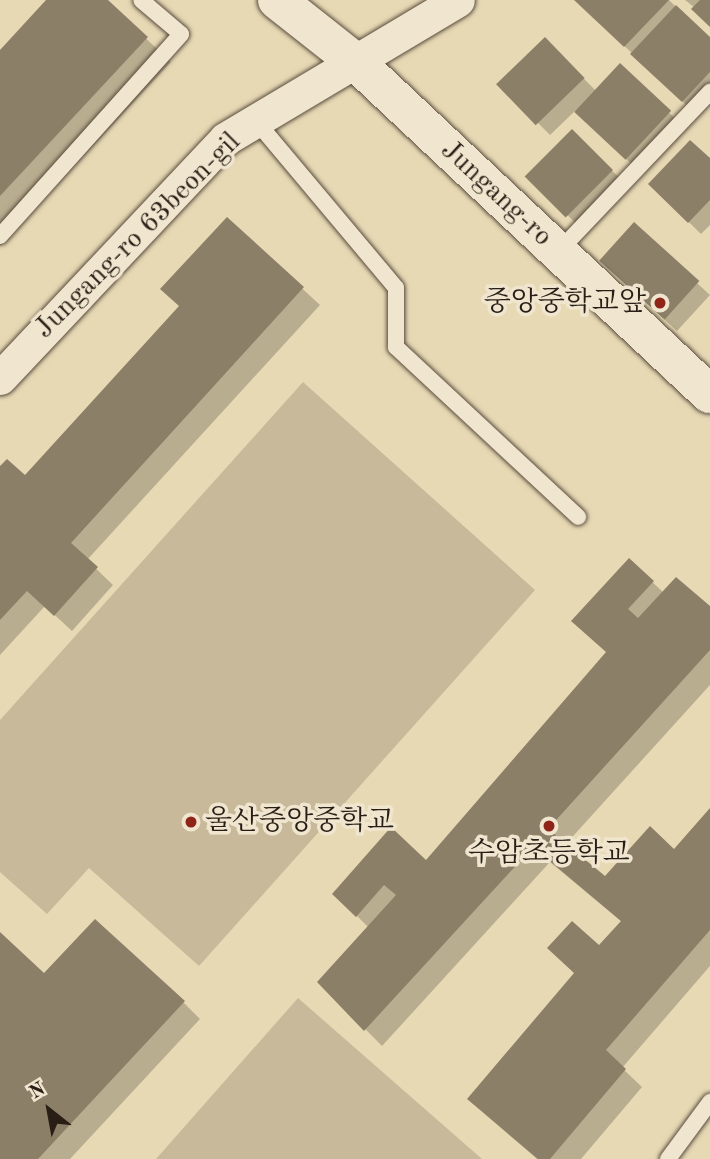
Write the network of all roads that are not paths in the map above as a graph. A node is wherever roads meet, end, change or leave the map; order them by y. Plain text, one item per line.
1 (141, 0) edge
2 (277, 0) edge
3 (458, 0) edge
4 (358, 64) junction
5 (710, 92) edge
6 (256, 121) junction
7 (0, 236) edge
8 (558, 252) junction
9 (0, 378) edge
10 (710, 394) edge
11 (578, 517) dead end
12 (710, 1102) edge
13 (668, 1159) edge

1 - 7 lane
2 - 4 main road, Jungang-ro
3 - 4 street, Jungang-ro 63beon-gil
4 - 6 street, Jungang-ro 63beon-gil
4 - 8 main road, Jungang-ro
5 - 8 lane
6 - 9 street, Jungang-ro 63beon-gil
6 - 11 lane
8 - 10 main road, Jungang-ro
12 - 13 lane

